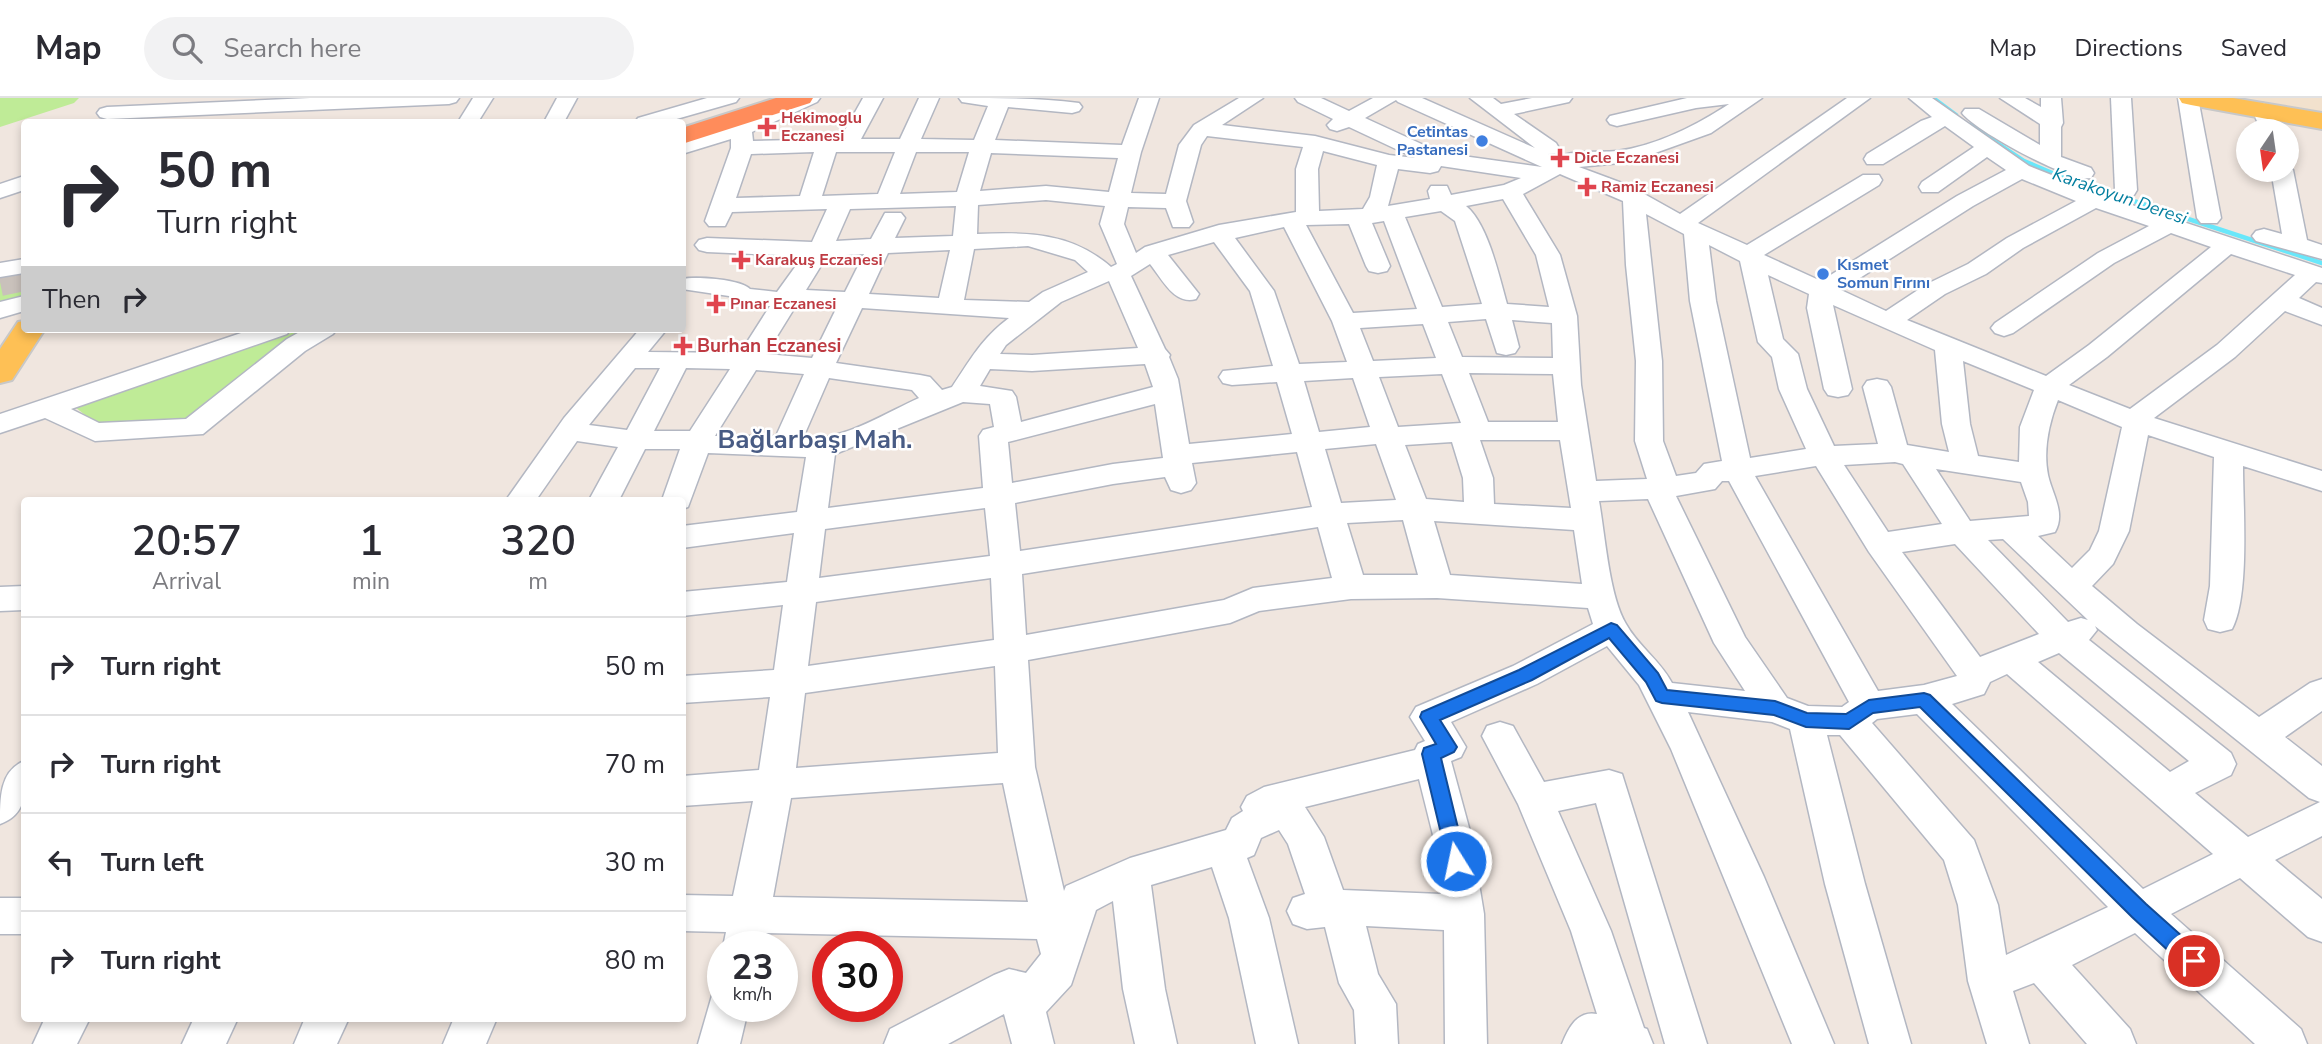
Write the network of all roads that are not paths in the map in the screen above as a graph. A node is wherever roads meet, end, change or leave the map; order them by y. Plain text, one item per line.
1 (449, 98) edge
2 (483, 98) edge
3 (567, 98) edge
4 (729, 98) edge
5 (765, 98) edge
6 (873, 98) edge
7 (929, 98) edge
8 (969, 98) edge
9 (1149, 98) edge
10 (1253, 98) edge
11 (1305, 98) edge
12 (1388, 98) edge
13 (1405, 98) edge
14 (1562, 98) edge
15 (1728, 98) edge
16 (1752, 98) edge
17 (1860, 98) edge
18 (1919, 98) edge
19 (2010, 98) edge
20 (2051, 98) edge
21 (2121, 98) edge
22 (2190, 98) edge
23 (1001, 99) edge
24 (808, 101) edge
25 (1074, 103) edge
26 (1487, 103) edge
27 (1949, 108) edge
28 (109, 111) edge
29 (1440, 114) junction
30 (1351, 118) junction
31 (470, 119) edge
32 (556, 119) edge
33 (656, 119) edge
34 (2263, 119) edge
35 (1617, 120) dead end
36 (2300, 121) edge
37 (2322, 121) edge
38 (2053, 122) junction
39 (686, 125) edge
40 (1201, 129) junction
41 (1482, 133) junction
42 (686, 135) edge
43 (742, 139) junction
44 (1311, 141) junction
45 (788, 146) junction
46 (837, 146) junction
47 (686, 147) edge
48 (908, 147) junction
49 (983, 148) junction
50 (1060, 148) junction
51 (1988, 148) junction
52 (1130, 152) junction
53 (2050, 160) junction
54 (1390, 161) junction
55 (1433, 164) junction
56 (1560, 167) junction
57 (2021, 171) junction
58 (21, 182) edge
59 (2284, 182) edge
60 (21, 183) edge
61 (0, 184) edge
62 (1930, 187) dead end
63 (2126, 190) junction
64 (0, 191) edge
65 (1510, 191) junction
66 (1046, 193) junction
67 (1634, 197) junction
68 (967, 199) junction
69 (1118, 200) junction
70 (2094, 200) junction
71 (842, 201) junction
72 (1175, 201) junction
73 (809, 202) junction
74 (1442, 203) junction
75 (724, 205) junction
76 (890, 209) junction
77 (1373, 215) junction
78 (1300, 218) junction
79 (2209, 218) junction
80 (2167, 226) junction
81 (1688, 227) junction
82 (1219, 232) junction
83 (711, 236) junction
84 (686, 237) edge
85 (1189, 240) junction
86 (962, 243) junction
87 (2227, 246) junction
88 (2296, 246) junction
89 (879, 247) junction
90 (819, 249) junction
91 (1153, 252) junction
92 (1750, 257) junction
93 (1378, 265) dead end
94 (2319, 267) edge
95 (1118, 271) junction
96 (687, 290) edge
97 (1822, 291) junction
98 (1187, 294) dead end
99 (789, 296) junction
100 (2282, 300) junction
101 (853, 301) junction
102 (21, 305) edge
103 (950, 306) junction
104 (1037, 309) junction
105 (0, 310) edge
106 (1498, 311) junction
107 (1432, 314) junction
108 (1564, 316) junction
109 (2322, 317) edge
110 (1345, 321) junction
111 (1888, 321) junction
112 (2004, 328) dead end
113 (26, 333) edge
114 (266, 333) edge
115 (318, 333) edge
116 (651, 333) edge
117 (1948, 345) junction
118 (1506, 347) dead end
119 (1157, 355) junction
120 (628, 360) junction
121 (677, 361) junction
122 (749, 361) junction
123 (980, 361) junction
124 (1451, 364) junction
125 (1566, 367) junction
126 (822, 368) junction
127 (1362, 370) junction
128 (1288, 372) junction
129 (0, 373) edge
130 (1232, 377) dead end
131 (2049, 386) junction
132 (1877, 387) dead end
133 (1838, 389) dead end
134 (1168, 393) junction
135 (950, 397) junction
136 (47, 408) junction
137 (2137, 422) junction
138 (0, 424) edge
139 (570, 431) junction
140 (1573, 431) junction
141 (1470, 432) junction
142 (1009, 433) junction
143 (1387, 436) junction
144 (635, 440) junction
145 (698, 441) junction
146 (1308, 442) junction
147 (786, 445) junction
148 (821, 449) junction
149 (2229, 451) junction
150 (1904, 454) junction
151 (1824, 456) junction
152 (1966, 464) junction
153 (1179, 468) junction
154 (1738, 471) junction
155 (2033, 474) junction
156 (2322, 481) edge
157 (1658, 489) junction
158 (998, 496) junction
159 (523, 497) edge
160 (606, 497) edge
161 (678, 497) edge
162 (1585, 506) junction
163 (1413, 509) junction
164 (1331, 514) junction
165 (1479, 514) junction
166 (812, 521) junction
167 (2011, 529) junction
168 (1962, 532) junction
169 (686, 537) edge
170 (1880, 544) junction
171 (1006, 565) junction
172 (1437, 586) junction
173 (1351, 587) junction
174 (2072, 588) junction
175 (803, 594) junction
176 (21, 598) edge
177 (0, 599) edge
178 (686, 604) edge
179 (1606, 613) junction
180 (2108, 618) junction
181 (2220, 620) dead end
182 (2063, 638) junction
183 (1010, 651) junction
184 (2011, 659) junction
185 (1974, 674) junction
186 (788, 682) junction
187 (686, 690) edge
188 (2322, 693) edge
189 (1662, 696) junction
190 (1924, 699) junction
191 (1791, 714) junction
192 (1859, 714) junction
193 (2259, 735) junction
194 (1500, 736) dead end
195 (1431, 754) junction
196 (1017, 767) junction
197 (21, 780) edge
198 (775, 786) junction
199 (2322, 787) edge
200 (2168, 790) junction
201 (686, 791) edge
202 (1277, 798) junction
203 (1535, 800) junction
204 (0, 808) edge
205 (2322, 817) edge
206 (1223, 848) junction
207 (2247, 858) junction
208 (1130, 874) junction
209 (1326, 910) junction
210 (2139, 911) junction
211 (686, 914) edge
212 (1464, 914) junction
213 (2322, 924) edge
214 (747, 931) edge
215 (798, 932) edge
216 (1056, 937) junction
217 (2041, 961) junction
218 (1989, 981) junction
219 (1033, 994) junction
220 (67, 1022) edge
221 (215, 1022) edge
222 (326, 1022) edge
223 (474, 1022) edge
224 (724, 1022) edge
225 (1475, 1042) edge
226 (1630, 1043) edge
227 (54, 1044) edge
228 (203, 1044) edge
229 (315, 1044) edge
230 (464, 1044) edge
231 (719, 1044) edge
232 (906, 1044) edge
233 (1033, 1044) edge
234 (1156, 1044) edge
235 (1277, 1044) edge
236 (1377, 1044) edge
237 (1583, 1044) edge
238 (1686, 1044) edge
239 (1813, 1044) edge
240 (1889, 1044) edge
241 (2008, 1044) edge
242 (2115, 1044) edge
243 (2286, 1044) edge

1 - 28 street
2 - 31 street
3 - 32 street
4 - 33 street
5 - 39 highway
6 - 46 street
7 - 48 street
8 - 23 street
9 - 52 street
10 - 40 street
11 - 30 street
12 - 30 street
13 - 29 street
14 - 26 street
15 - 35 street
16 - 56 street
17 - 81 street
18 - 27 street
19 - 38 street
20 - 38 street
21 - 63 street
22 - 34 main road
22 - 79 street
23 - 25 street
23 - 49 street
24 - 42 highway
24 - 43 street
24 - 45 street
25 - 50 street
26 - 29 street
26 - 56 street
27 - 51 street
27 - 53 street
27 - 92 street
29 - 41 street
30 - 44 street
30 - 55 street
36 - 37 main road
38 - 53 street
40 - 44 street
40 - 72 street
41 - 55 street
41 - 56 street
43 - 45 street
43 - 47 street
43 - 75 street
44 - 54 street
44 - 78 street
45 - 46 street
46 - 48 street
46 - 73 street
48 - 49 street
48 - 76 street
49 - 50 street
49 - 68 street
50 - 52 street
50 - 66 street
51 - 57 street
51 - 62 street
52 - 69 street
53 - 63 street
54 - 55 street
54 - 77 street
55 - 56 street
55 - 74 street
56 - 65 street
56 - 67 street
57 - 70 street
57 - 97 street
58 - 61 street
59 - 88 street
60 - 64 street
63 - 79 street
65 - 74 street
65 - 108 street
66 - 68 street
66 - 69 street
67 - 81 street
67 - 157 street
68 - 76 street
68 - 86 street
69 - 72 street
69 - 95 street
70 - 80 street
70 - 111 street
71 - 73 street
71 - 76 street
71 - 90 street
72 - 85 street
73 - 75 street
74 - 77 street
74 - 106 street
75 - 83 street
76 - 89 street
77 - 78 street
77 - 93 street
77 - 107 street
78 - 82 street
78 - 110 street
79 - 88 street
80 - 87 street
80 - 112 street
81 - 92 street
81 - 154 street
82 - 85 street
82 - 128 street
83 - 84 street
83 - 90 street
83 - 96 street
85 - 91 street
86 - 89 street
86 - 95 street
86 - 103 street
87 - 94 street
87 - 131 street
88 - 94 street
89 - 90 street
89 - 101 street
90 - 99 street
91 - 95 street
91 - 98 street
92 - 97 street
92 - 151 street
94 - 100 street
95 - 104 street
95 - 119 street
96 - 99 street
97 - 111 street
97 - 133 street
99 - 101 street
99 - 122 street
100 - 109 street
100 - 137 street
101 - 103 street
101 - 126 street
102 - 105 street
103 - 104 street
104 - 123 street
106 - 107 street
106 - 108 street
106 - 118 street
107 - 110 street
107 - 124 street
108 - 125 street
110 - 127 street
111 - 117 street
113 - 129 main road
114 - 136 street
115 - 136 street
116 - 120 street
117 - 131 street
117 - 152 street
119 - 123 street
119 - 134 street
120 - 121 street
120 - 139 street
121 - 122 street
121 - 144 street
122 - 126 street
122 - 145 street
123 - 135 street
124 - 125 street
124 - 127 street
124 - 141 street
125 - 140 street
126 - 135 street
126 - 147 street
127 - 128 street
127 - 143 street
128 - 130 street
128 - 146 street
131 - 137 street
131 - 155 street
132 - 150 street
134 - 142 street
134 - 153 street
135 - 142 street
135 - 148 street
136 - 138 street
137 - 149 street
137 - 174 street
139 - 144 street
139 - 159 street
140 - 141 street
140 - 162 street
141 - 143 street
141 - 165 street
142 - 158 street
143 - 146 street
143 - 163 street
144 - 145 street
144 - 160 street
145 - 147 street
145 - 161 street
146 - 153 street
146 - 164 street
147 - 148 street
148 - 166 street
149 - 156 street
149 - 181 street
150 - 151 street
150 - 152 street
150 - 168 street
151 - 154 street
151 - 170 street
152 - 155 street
153 - 158 street
154 - 157 street
154 - 192 street
155 - 167 street
157 - 162 street
157 - 191 street
158 - 166 street
158 - 171 street
162 - 165 street
162 - 179 street
163 - 164 street
163 - 165 street
163 - 172 street
164 - 171 street
164 - 173 street
166 - 169 street
166 - 175 street
167 - 168 street
167 - 174 street
168 - 170 street
168 - 182 street
170 - 185 street
171 - 175 street
171 - 183 street
172 - 173 street
172 - 179 street
173 - 183 street
174 - 180 street
175 - 178 street
175 - 186 street
176 - 177 street
179 - 189 street
179 - 195 street
180 - 182 street
180 - 193 street
182 - 184 street
182 - 200 street
183 - 186 street
183 - 196 street
184 - 185 street
184 - 200 street
185 - 190 street
186 - 187 street
186 - 198 street
188 - 193 street
189 - 191 street
189 - 239 street
190 - 192 street
190 - 210 street
191 - 192 street
191 - 240 street
192 - 218 street
193 - 199 street
194 - 203 street
195 - 202 street
195 - 212 street
196 - 198 street
196 - 216 street
197 - 204 street
198 - 201 street
198 - 214 street
200 - 207 street
202 - 206 street
202 - 209 street
203 - 226 street
203 - 238 street
205 - 207 street
206 - 208 street
206 - 235 street
207 - 210 street
207 - 213 street
208 - 216 street
208 - 234 street
209 - 212 street
209 - 236 street
210 - 217 street
210 - 243 street
211 - 214 street
212 - 225 street
215 - 216 street
216 - 219 street
217 - 218 street
217 - 242 street
218 - 241 street
219 - 232 street
219 - 233 street
220 - 227 street
221 - 228 street
222 - 229 street
223 - 230 street
224 - 231 street
226 - 237 street

